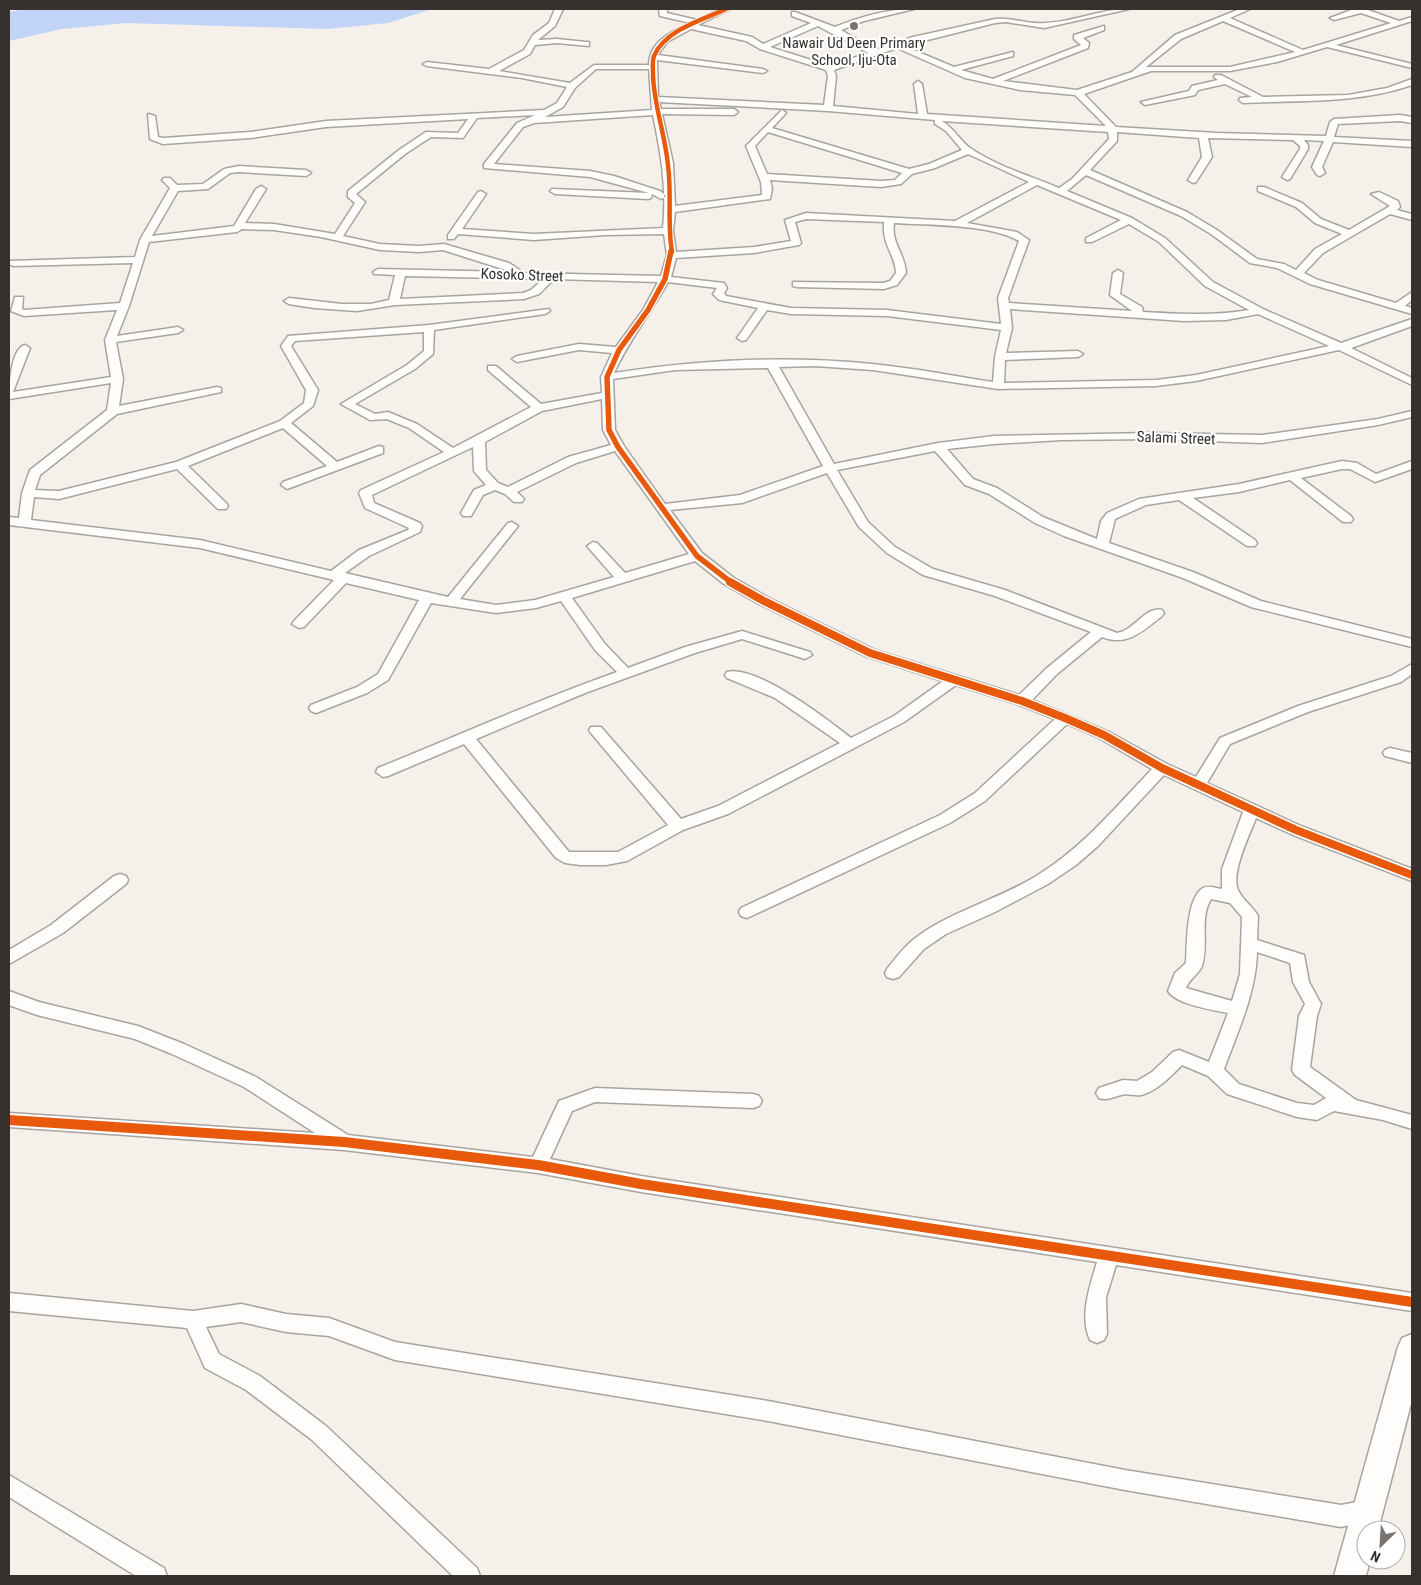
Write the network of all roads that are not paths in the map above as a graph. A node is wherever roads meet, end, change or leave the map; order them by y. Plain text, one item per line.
1 (559, 9) edge
2 (664, 9) edge
3 (726, 9) edge
4 (910, 9) edge
5 (1125, 9) edge
6 (1246, 9) edge
7 (1360, 9) edge
8 (795, 14) dead end
9 (1222, 18) junction
10 (1334, 18) dead end
11 (1412, 19) edge
12 (1398, 23) junction
13 (694, 24) junction
14 (816, 24) junction
15 (1101, 28) dead end
16 (835, 30) junction
17 (531, 43) junction
18 (586, 44) dead end
19 (896, 45) junction
20 (1327, 45) junction
21 (763, 47) junction
22 (874, 53) junction
23 (1304, 53) junction
24 (1010, 54) dead end
25 (653, 57) junction
26 (427, 64) dead end
27 (1412, 66) edge
28 (653, 67) junction
29 (1204, 68) junction
30 (830, 69) junction
31 (952, 70) junction
32 (763, 71) dead end
33 (1136, 72) junction
34 (489, 73) junction
35 (1225, 81) junction
36 (991, 82) junction
37 (1412, 82) edge
38 (918, 84) dead end
39 (572, 86) junction
40 (1078, 93) junction
41 (1261, 98) junction
42 (1243, 100) dead end
43 (693, 101) junction
44 (1144, 102) dead end
45 (560, 105) junction
46 (569, 106) dead end
47 (655, 106) junction
48 (579, 108) dead end
49 (671, 111) junction
50 (831, 111) junction
51 (545, 112) junction
52 (607, 114) junction
53 (782, 114) junction
54 (923, 115) junction
55 (151, 116) dead end
56 (474, 116) junction
57 (568, 116) junction
58 (533, 120) junction
59 (960, 120) junction
60 (1412, 120) edge
61 (938, 122) junction
62 (1112, 128) junction
63 (766, 129) junction
64 (1203, 135) junction
65 (1295, 137) junction
66 (1329, 140) junction
67 (1412, 144) edge
68 (968, 151) junction
69 (1083, 170) junction
70 (909, 172) junction
71 (306, 173) dead end
72 (1320, 173) dead end
73 (765, 177) junction
74 (1287, 177) dead end
75 (167, 180) dead end
76 (1193, 180) dead end
77 (1035, 183) junction
78 (175, 188) junction
79 (261, 189) dead end
80 (1261, 189) dead end
81 (555, 191) dead end
82 (1059, 192) junction
83 (481, 194) dead end
84 (1376, 194) dead end
85 (667, 202) junction
86 (1388, 210) junction
87 (1412, 218) edge
88 (1129, 220) junction
89 (889, 221) junction
90 (957, 224) junction
91 (240, 226) junction
92 (456, 231) junction
93 (668, 231) junction
94 (1348, 233) junction
95 (337, 238) junction
96 (145, 240) junction
97 (1089, 240) dead end
98 (444, 247) junction
99 (672, 255) junction
100 (138, 260) junction
101 (13, 263) dead end
102 (378, 272) dead end
103 (401, 273) junction
104 (1118, 274) dead end
105 (522, 275) junction
106 (1296, 275) junction
107 (552, 276) junction
108 (665, 279) junction
109 (797, 284) dead end
110 (1412, 295) edge
111 (19, 299) dead end
112 (289, 302) dead end
113 (124, 306) junction
114 (764, 306) junction
115 (1005, 306) junction
116 (1397, 307) junction
117 (545, 311) dead end
118 (1259, 311) junction
119 (1412, 311) edge
120 (1138, 314) junction
121 (384, 315) junction
122 (1412, 322) edge
123 (429, 328) junction
124 (1007, 328) junction
125 (178, 330) dead end
126 (742, 338) dead end
127 (110, 340) junction
128 (1336, 347) junction
129 (25, 348) dead end
130 (619, 350) junction
131 (1078, 354) dead end
132 (1000, 357) junction
133 (517, 359) dead end
134 (772, 365) junction
135 (492, 368) dead end
136 (607, 377) junction
137 (117, 379) junction
138 (1412, 382) edge
139 (998, 386) junction
140 (9, 390) edge
141 (217, 390) dead end
142 (607, 394) junction
143 (9, 396) edge
144 (539, 408) junction
145 (114, 411) junction
146 (1412, 414) edge
147 (284, 423) junction
148 (480, 440) junction
149 (938, 446) junction
150 (618, 447) junction
151 (378, 450) dead end
152 (452, 453) junction
153 (180, 465) junction
154 (1412, 465) edge
155 (336, 468) junction
156 (830, 468) junction
157 (1293, 477) junction
158 (288, 485) dead end
159 (494, 486) junction
160 (28, 493) junction
161 (1181, 496) junction
162 (222, 506) dead end
163 (663, 508) junction
164 (467, 513) dead end
165 (1347, 519) dead end
166 (9, 521) edge
167 (25, 522) junction
168 (512, 526) dead end
169 (1251, 543) dead end
170 (1102, 544) junction
171 (593, 546) dead end
172 (697, 556) junction
173 (339, 576) junction
174 (622, 578) junction
175 (564, 596) junction
176 (427, 598) junction
177 (450, 603) junction
178 (1157, 613) dead end
179 (299, 624) dead end
180 (1101, 631) junction
181 (1412, 643) edge
182 (805, 655) dead end
183 (1412, 668) edge
184 (626, 674) junction
185 (732, 675) dead end
186 (954, 680) junction
187 (1022, 701) junction
188 (316, 708) dead end
189 (1065, 718) junction
190 (596, 730) dead end
191 (466, 737) junction
192 (849, 743) junction
193 (1390, 753) dead end
194 (1412, 758) edge
195 (1162, 768) junction
196 (383, 772) dead end
197 (1199, 784) junction
198 (1252, 809) junction
199 (678, 826) junction
200 (1412, 875) edge
201 (120, 880) dead end
202 (1233, 898) junction
203 (747, 912) dead end
204 (1248, 943) junction
205 (9, 958) edge
206 (893, 973) dead end
207 (9, 998) edge
208 (1238, 1009) junction
209 (1214, 1071) junction
210 (1106, 1093) dead end
211 (753, 1101) dead end
212 (1355, 1108) junction
213 (9, 1120) edge
214 (1412, 1122) edge
215 (344, 1142) junction
216 (538, 1165) junction
217 (1109, 1256) junction
218 (9, 1302) edge
219 (1412, 1302) edge
220 (193, 1320) junction
221 (1097, 1334) dead end
222 (1412, 1347) edge
223 (9, 1485) edge
224 (1368, 1511) junction
225 (156, 1576) edge
226 (469, 1576) edge
227 (1350, 1576) edge

1 - 17 street
2 - 13 street
3 - 13 street
4 - 16 street
5 - 19 street
6 - 9 street
7 - 10 street
7 - 12 street
8 - 14 street
9 - 23 street
9 - 33 street
11 - 12 street
12 - 20 street
13 - 21 street
13 - 25 street
14 - 16 street
14 - 21 street
15 - 36 street
16 - 22 street
17 - 18 street
17 - 34 street
19 - 22 street
19 - 31 street
20 - 23 street
20 - 27 street
21 - 30 street
22 - 30 street
23 - 29 street
24 - 31 street
25 - 28 street
25 - 32 street
26 - 34 street
28 - 39 street
28 - 47 street
29 - 33 street
29 - 35 street
30 - 50 street
31 - 36 street
33 - 40 street
34 - 39 street
35 - 41 street
35 - 44 street
36 - 40 street
37 - 41 street
38 - 54 street
39 - 45 street
40 - 62 street
41 - 42 street
43 - 47 street
43 - 49 street
43 - 50 street
45 - 46 street
45 - 51 street
47 - 49 street
47 - 52 street
47 - 85 street
48 - 52 street
49 - 53 street
50 - 53 street
50 - 54 street
50 - 61 street
51 - 56 street
51 - 57 street
51 - 58 street
52 - 57 street
53 - 63 street
54 - 59 street
55 - 56 street
56 - 95 street
57 - 58 street
58 - 85 street
59 - 61 street
59 - 62 street
60 - 66 street
61 - 68 street
62 - 64 street
62 - 69 street
63 - 70 street
63 - 73 street
64 - 65 street
64 - 76 street
65 - 66 street
65 - 74 street
66 - 67 street
66 - 72 street
68 - 70 street
68 - 77 street
69 - 82 street
69 - 106 street
70 - 73 street
71 - 78 street
73 - 85 street
75 - 78 street
77 - 82 street
77 - 90 street
78 - 96 street
79 - 91 street
80 - 94 street
81 - 85 street
82 - 88 street
83 - 92 street
84 - 86 street
85 - 93 street
86 - 87 street
86 - 94 street
88 - 97 street
88 - 118 street
89 - 90 street
89 - 99 street
89 - 109 street
90 - 115 street
91 - 95 street
91 - 96 street
92 - 93 street
92 - 98 street
93 - 99 street
94 - 106 street
95 - 98 street
96 - 100 street
98 - 105 street
99 - 108 street
100 - 101 street
100 - 113 street
102 - 103 street, Kosoko Street
103 - 105 street, Kosoko Street
103 - 121 street
104 - 120 street
105 - 107 street, Kosoko Street
106 - 116 street
107 - 108 street, Kosoko Street
107 - 121 street
108 - 114 street, Kosoko Street
108 - 130 street
110 - 116 street
111 - 113 street
112 - 121 street
113 - 127 street
114 - 124 street
114 - 126 street
115 - 120 street
115 - 124 street
116 - 119 street
117 - 123 street
118 - 120 street
118 - 128 street
121 - 123 street
121 - 147 street
122 - 128 street
123 - 152 street
124 - 132 street
125 - 127 street
127 - 137 street
128 - 138 street
128 - 139 street
129 - 140 street
130 - 133 street
130 - 136 street
131 - 132 street
132 - 139 street
134 - 136 street
134 - 139 street
134 - 156 street
135 - 144 street
136 - 142 street
137 - 143 street
137 - 145 street
141 - 145 street
142 - 144 street
142 - 150 street
144 - 148 street
145 - 160 street
146 - 149 street, Salami Street
147 - 153 street
147 - 155 street
148 - 152 street
148 - 159 street
149 - 156 street, Salami Street
149 - 170 street
150 - 159 street
150 - 163 street
151 - 155 street
152 - 173 street
153 - 160 street
153 - 162 street
154 - 157 street
155 - 158 street
156 - 163 street
156 - 180 street
157 - 161 street
157 - 165 street
159 - 164 street
160 - 167 street
161 - 169 street
161 - 170 street
163 - 172 street
166 - 167 street
167 - 173 street
168 - 177 street
170 - 181 street
171 - 174 street
172 - 174 street
172 - 186 street
173 - 176 street
173 - 179 street
174 - 175 street
175 - 177 street
175 - 184 street
176 - 177 street
176 - 188 street
178 - 180 street
180 - 187 street
182 - 184 street
183 - 197 street
184 - 191 street
185 - 192 street
186 - 187 street
186 - 192 street
187 - 189 street
189 - 195 street
189 - 203 street
190 - 199 street
191 - 196 street
191 - 199 street
192 - 199 street
193 - 194 street
195 - 197 street
195 - 206 street
197 - 198 street
198 - 200 street
198 - 202 street
201 - 205 street
202 - 204 street
202 - 208 street
204 - 208 street
204 - 212 street
207 - 215 street
208 - 209 street
209 - 210 street
209 - 212 street
211 - 216 street
212 - 214 street
213 - 215 street
215 - 216 street
216 - 217 street
217 - 219 street
217 - 221 street
218 - 220 street
220 - 224 street
220 - 226 street
222 - 224 main road
223 - 225 street
224 - 227 main road

